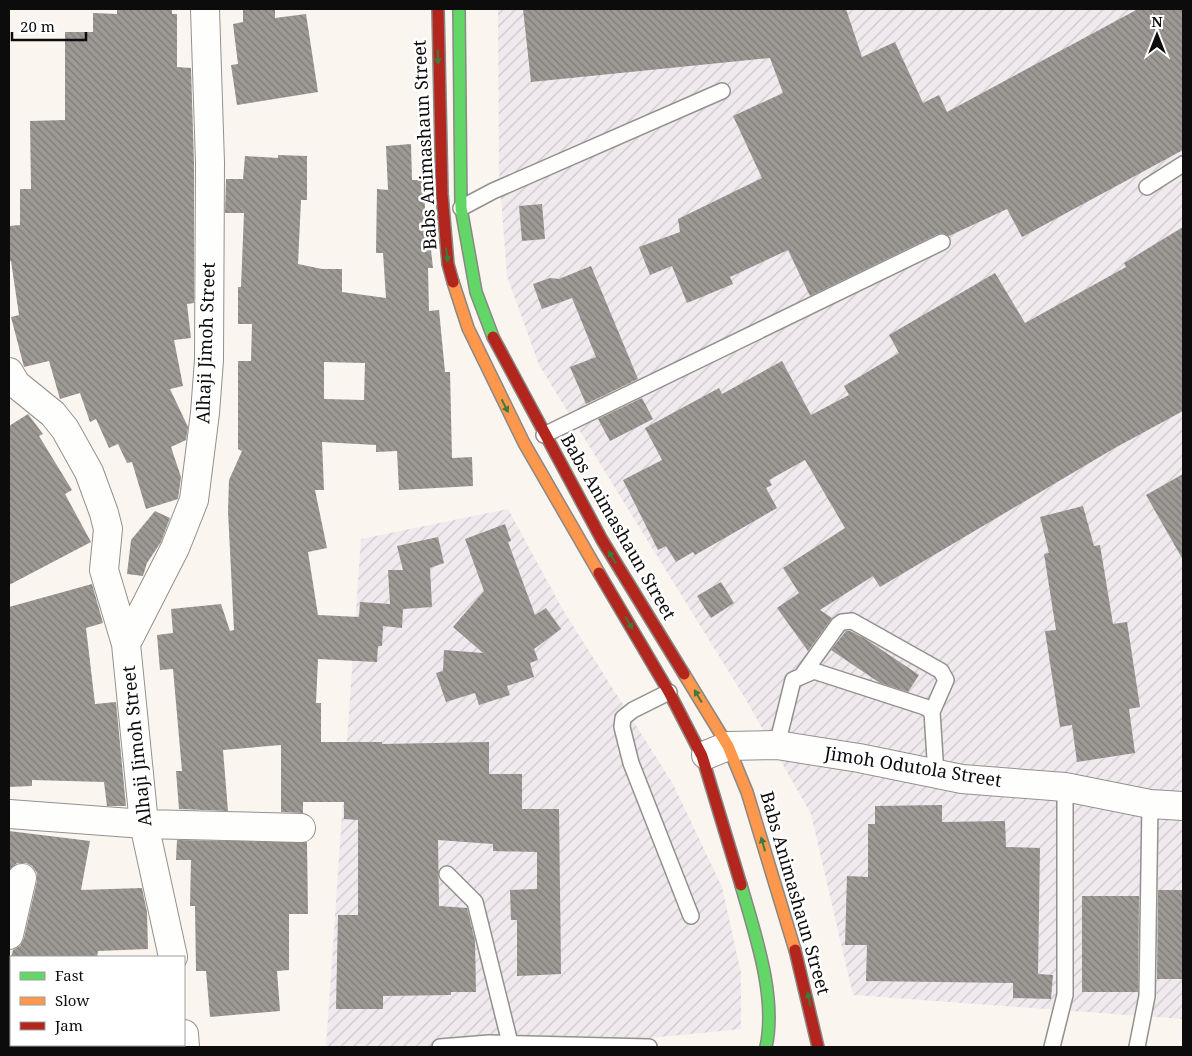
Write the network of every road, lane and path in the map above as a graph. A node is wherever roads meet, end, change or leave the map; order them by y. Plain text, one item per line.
1 (206, 9) edge
2 (438, 9) edge
3 (459, 9) edge
4 (722, 91) dead end
5 (1183, 164) edge
6 (1147, 187) dead end
7 (461, 208) junction
8 (942, 242) dead end
9 (9, 372) edge
10 (544, 435) junction
11 (126, 644) junction
12 (803, 674) junction
13 (669, 692) junction
14 (932, 712) junction
15 (776, 745) junction
16 (728, 746) junction
17 (702, 756) junction
18 (936, 774) junction
19 (1064, 787) junction
20 (1150, 804) junction
21 (1183, 806) edge
22 (9, 814) edge
23 (144, 824) junction
24 (301, 828) dead end
25 (448, 874) dead end
26 (22, 878) dead end
27 (691, 916) dead end
28 (9, 935) edge
29 (173, 956) edge
30 (510, 1043) junction
31 (440, 1047) edge
32 (649, 1047) edge
33 (766, 1047) edge
34 (818, 1047) edge
35 (1052, 1047) edge
36 (1137, 1047) edge

1 - 11 street, Alhaji Jimoh Street
2 -> 13 main road, Babs Animashaun Street
3 - 7 main road, Babs Animashaun Street
4 - 7 lane
5 - 6 lane
7 - 10 main road, Babs Animashaun Street
8 - 10 lane
9 - 11 street
16 -> 10 main road, Babs Animashaun Street
11 - 23 street, Alhaji Jimoh Street
12 - 14 lane
12 - 14 lane
12 - 15 lane
13 - 17 main road, Babs Animashaun Street
13 - 27 lane
14 - 18 lane
15 - 16 street, Jimoh Odutola Street
15 - 18 street, Jimoh Odutola Street
16 - 17 street, Jimoh Odutola Street
34 -> 16 main road, Babs Animashaun Street
17 - 33 main road, Babs Animashaun Street
18 - 19 street, Jimoh Odutola Street
19 - 20 street, Jimoh Odutola Street
19 - 35 lane
20 - 21 street, Jimoh Odutola Street
20 - 36 lane
22 - 23 street
23 - 24 street
23 - 29 street, Alhaji Jimoh Street
25 - 30 lane
26 - 28 street
30 - 31 lane
30 - 32 lane

